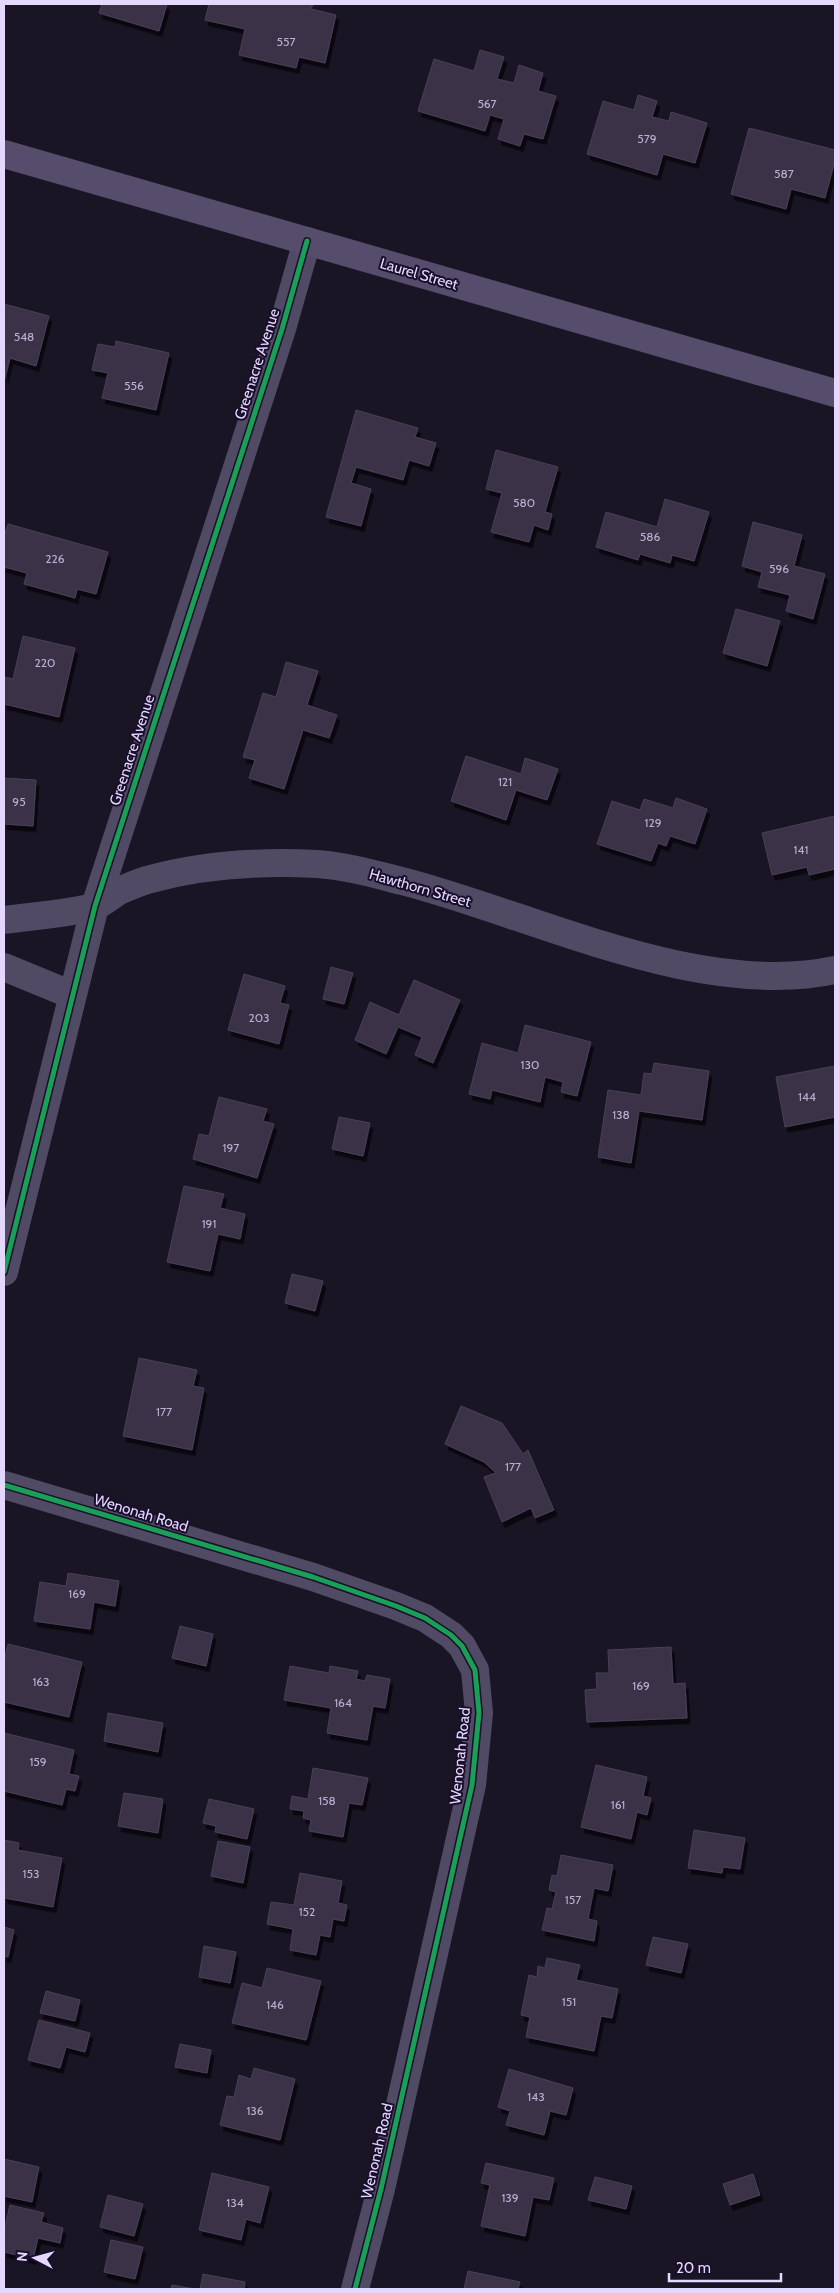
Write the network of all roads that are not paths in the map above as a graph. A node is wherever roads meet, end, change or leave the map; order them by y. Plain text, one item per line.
1 (4, 154) edge
2 (307, 241) junction
3 (835, 393) edge
4 (95, 906) junction
5 (4, 920) edge
6 (4, 967) edge
7 (835, 970) edge
8 (72, 995) junction
9 (4, 1272) edge
10 (4, 1485) edge
11 (355, 2289) edge

1 - 2 street, Laurel Street
2 - 3 street, Laurel Street
2 - 4 street, Greenacre Avenue
4 - 5 street, Hawthorn Street
4 - 7 street, Hawthorn Street
4 - 8 street, Greenacre Avenue
6 - 8 street
8 - 9 street, Greenacre Avenue
10 - 11 street, Wenonah Road

